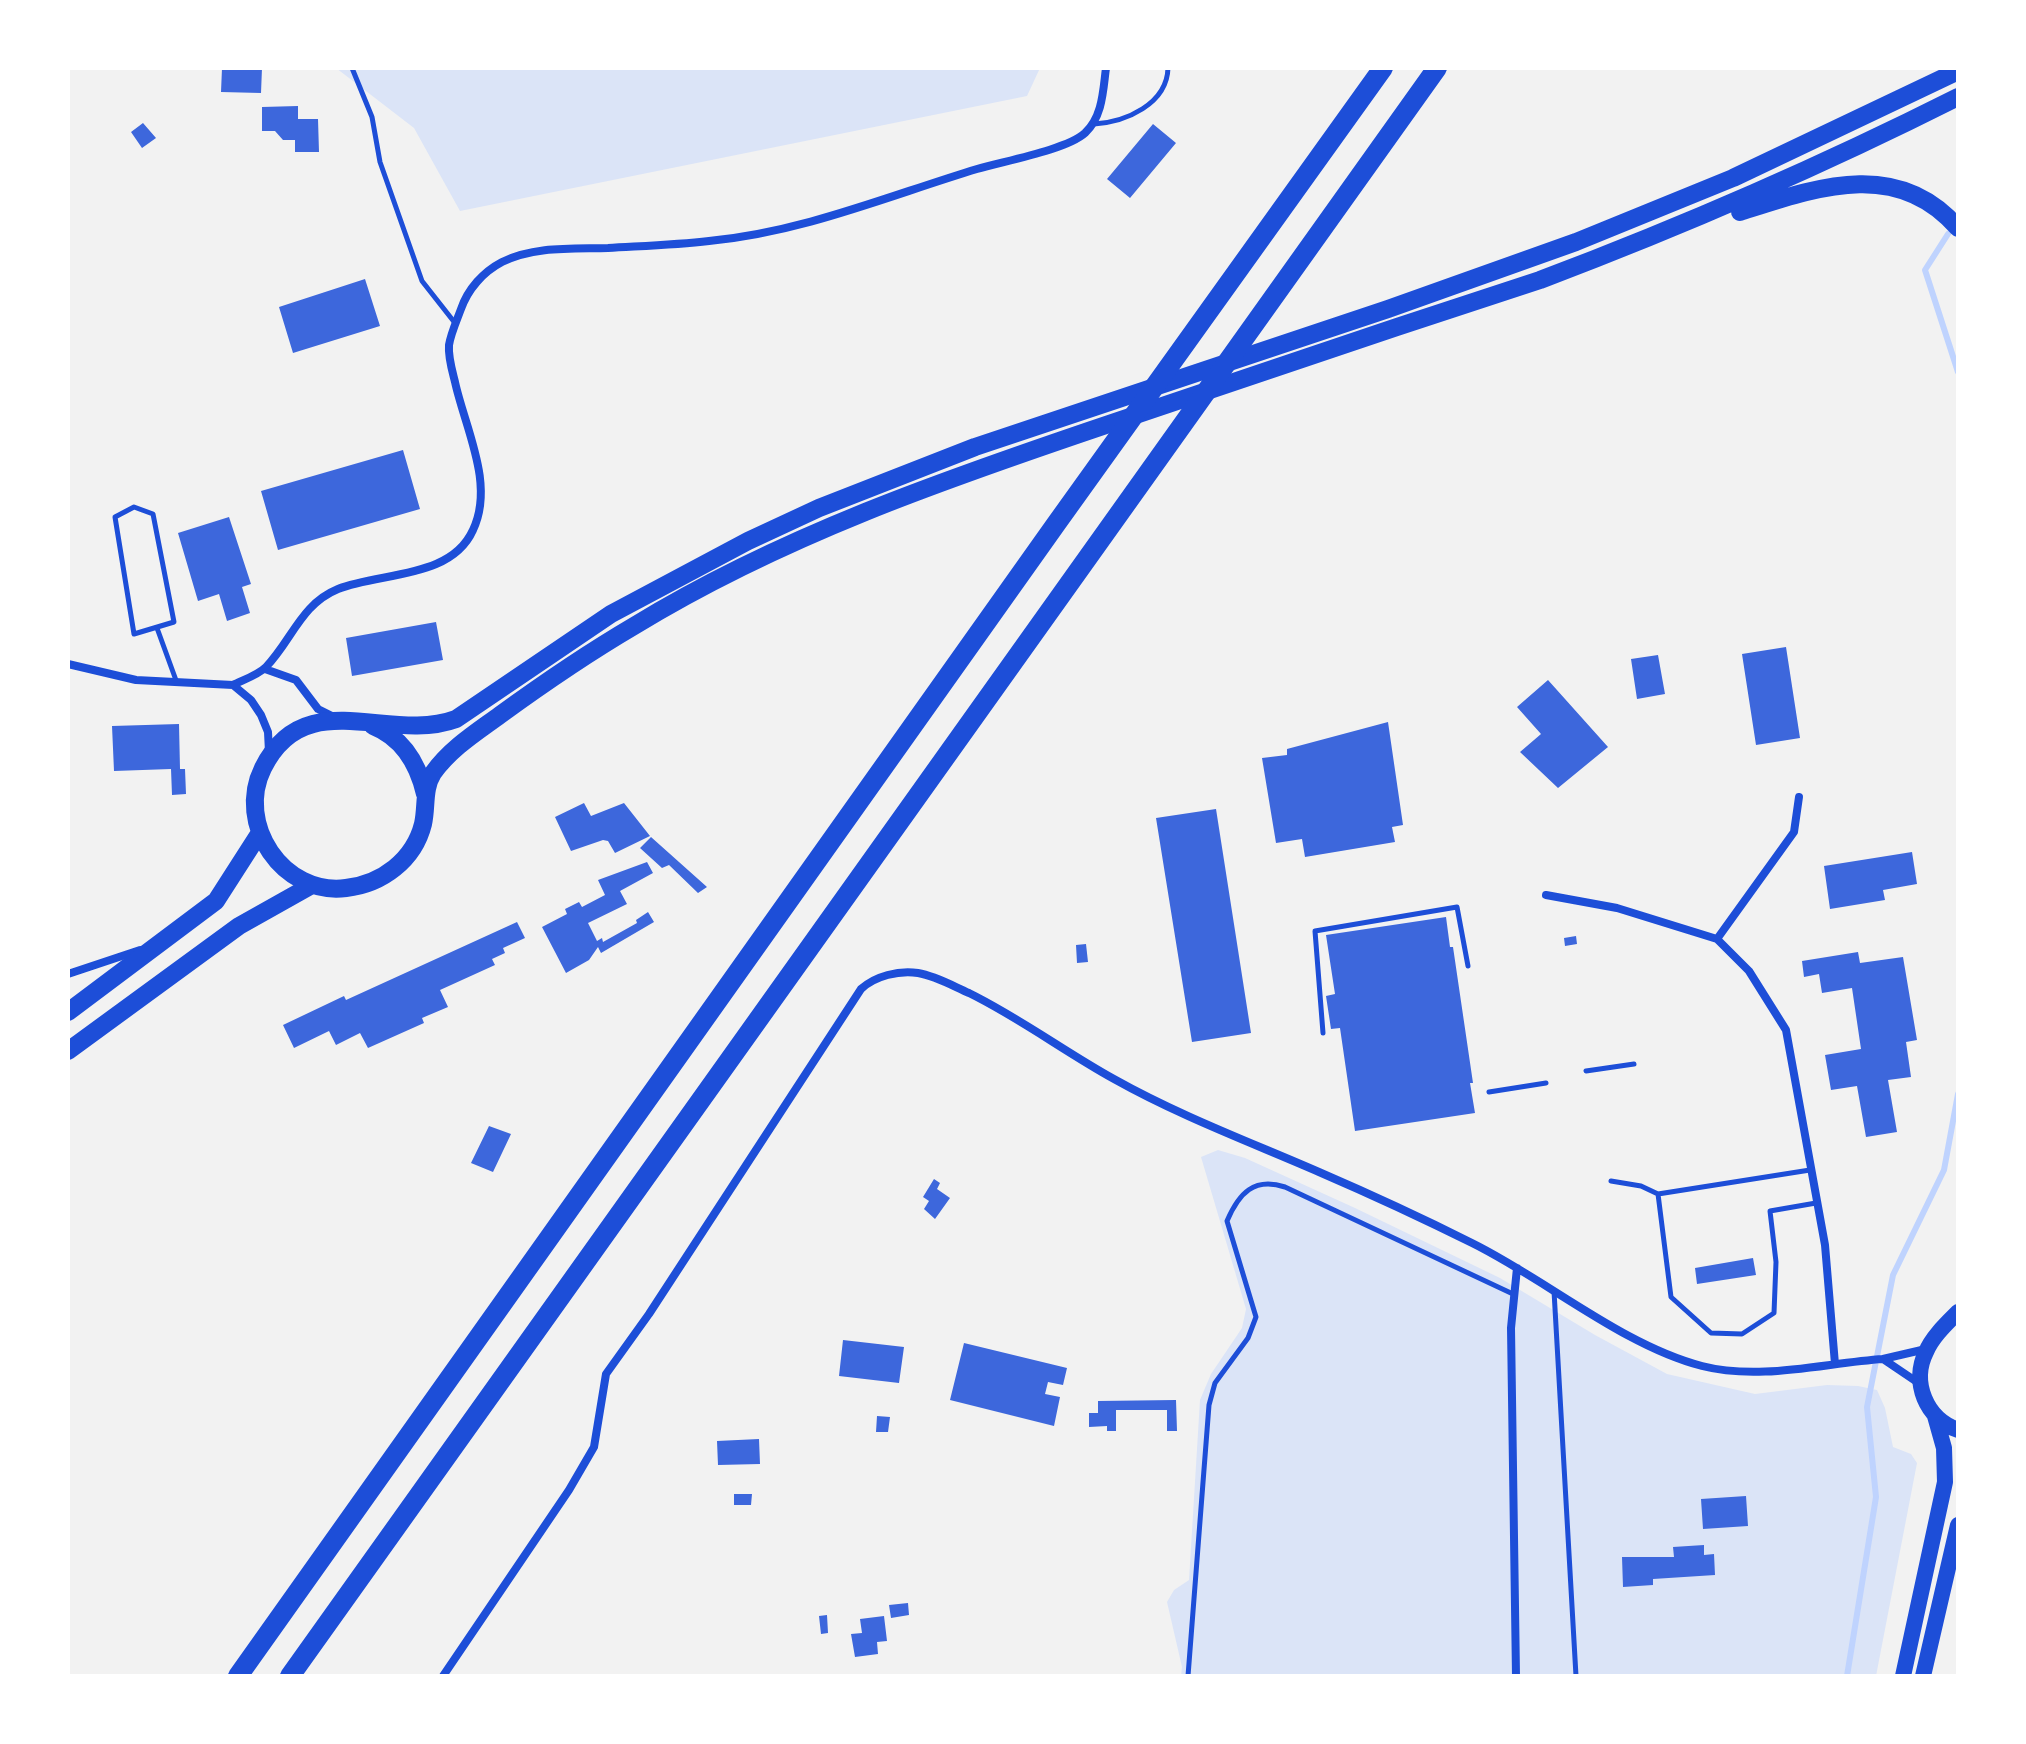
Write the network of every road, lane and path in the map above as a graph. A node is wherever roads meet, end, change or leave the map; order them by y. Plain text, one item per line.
1 (352, 68) edge
2 (1106, 68) edge
3 (1168, 68) edge
4 (1383, 68) edge
5 (1437, 68) edge
6 (1958, 71) edge
7 (1958, 97) edge
8 (1093, 124) junction
9 (1958, 228) edge
10 (1612, 253) junction
11 (456, 324) junction
12 (157, 628) junction
13 (68, 664) edge
14 (265, 669) junction
15 (177, 683) junction
16 (233, 685) junction
17 (339, 719) junction
18 (359, 721) junction
19 (269, 756) junction
20 (425, 797) junction
21 (1799, 797) dead end
22 (259, 834) junction
23 (312, 885) junction
24 (1546, 895) dead end
25 (173, 933) junction
26 (1717, 939) junction
27 (1468, 966) dead end
28 (68, 974) edge
29 (68, 1012) edge
30 (1323, 1033) dead end
31 (68, 1051) edge
32 (1634, 1064) dead end
33 (1586, 1071) dead end
34 (1546, 1083) dead end
35 (1489, 1092) dead end
36 (1810, 1170) junction
37 (1611, 1181) dead end
38 (1658, 1194) junction
39 (1816, 1203) junction
40 (1517, 1268) junction
41 (1554, 1290) junction
42 (1514, 1295) junction
43 (1958, 1312) edge
44 (1958, 1323) edge
45 (1938, 1335) junction
46 (1927, 1349) junction
47 (1883, 1359) junction
48 (1835, 1364) junction
49 (1920, 1384) junction
50 (1935, 1416) junction
51 (1958, 1430) edge
52 (1958, 1525) edge
53 (238, 1676) edge
54 (290, 1676) edge
55 (443, 1676) edge
56 (1188, 1676) edge
57 (1516, 1676) edge
58 (1576, 1676) edge
59 (1903, 1676) edge
60 (1923, 1676) edge

1 - 11 lane
2 - 8 street
3 - 8 lane
4 - 53 highway
5 - 54 highway
6 - 18 main road
7 - 10 main road
8 - 11 street
9 - 10 main road
10 - 20 main road
11 - 14 street
12 - 12 lane
12 - 15 lane
13 - 15 street
14 - 16 street
14 - 17 street
15 - 16 street
16 - 19 street
17 - 18 main road
17 - 19 main road
18 - 20 main road
19 - 22 main road
20 - 23 main road
21 - 26 street
22 - 23 main road
22 - 25 main road
23 - 31 main road
24 - 26 street
25 - 28 street
25 - 29 main road
26 - 36 street
27 - 30 lane
32 - 33 lane
34 - 35 lane
36 - 38 lane
36 - 39 street
37 - 38 lane
38 - 39 lane
39 - 48 street
40 - 41 street
40 - 42 street
40 - 55 street
41 - 48 street
41 - 58 lane
42 - 56 lane
42 - 57 street
43 - 45 main road
44 - 45 main road
45 - 46 main road
46 - 47 street
46 - 49 main road
47 - 48 street
47 - 49 street
49 - 50 main road
50 - 51 main road
50 - 59 main road
52 - 60 main road

